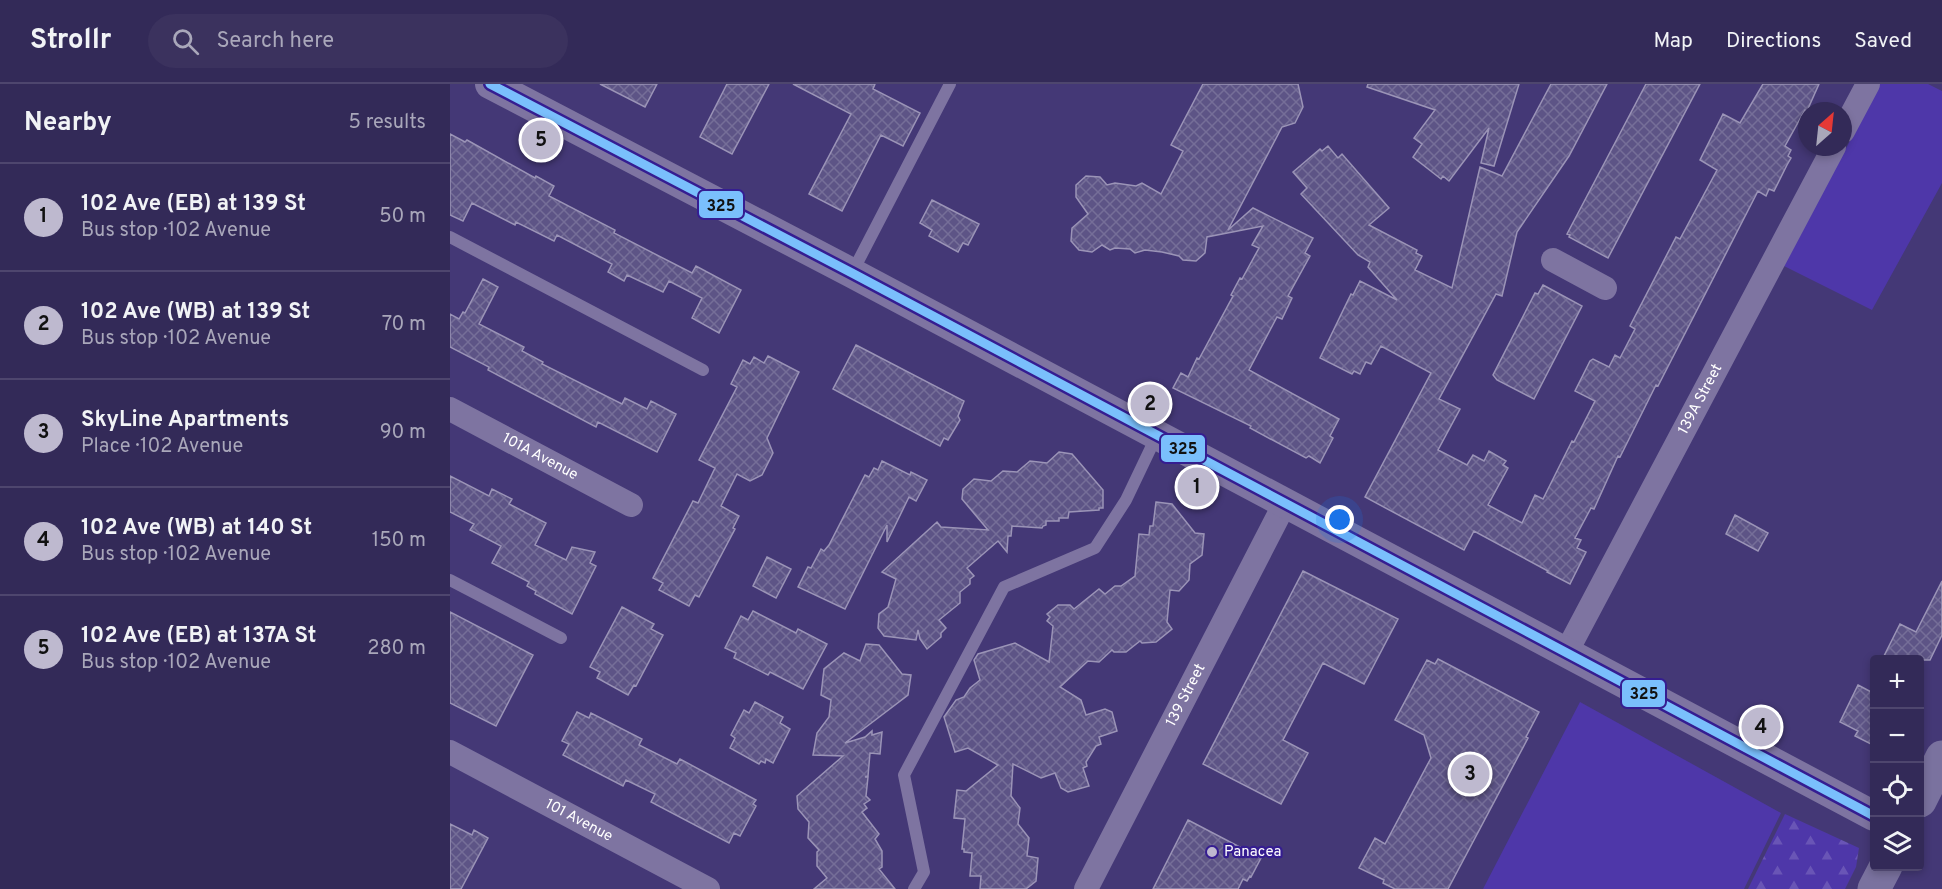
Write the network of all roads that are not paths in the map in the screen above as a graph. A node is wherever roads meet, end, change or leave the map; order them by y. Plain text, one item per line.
1 (490, 84) edge
2 (950, 84) edge
3 (1868, 84) edge
4 (1852, 114) edge
5 (1829, 156) edge
6 (450, 237) edge
7 (1553, 260) dead end
8 (852, 273) junction
9 (1605, 288) dead end
10 (703, 370) dead end
11 (450, 409) edge
12 (1157, 435) junction
13 (1285, 503) junction
14 (631, 504) dead end
15 (450, 580) edge
16 (561, 638) dead end
17 (1567, 651) junction
18 (450, 752) edge
19 (1942, 757) edge
20 (1924, 793) edge
21 (1870, 813) edge
22 (1884, 871) edge
23 (708, 889) edge
24 (914, 889) edge
25 (1086, 889) edge
26 (1874, 889) edge

1 - 8 street
2 - 8 lane
3 - 4 street
5 - 17 street, 139A Street
6 - 10 lane
7 - 9 street
8 - 12 street
11 - 14 street, 101A Avenue
12 - 13 street
12 - 24 lane
13 - 17 street
13 - 25 street, 139 Street
15 - 16 lane
17 - 21 street
18 - 23 street, 101 Avenue
19 - 20 main road
22 - 26 main road

